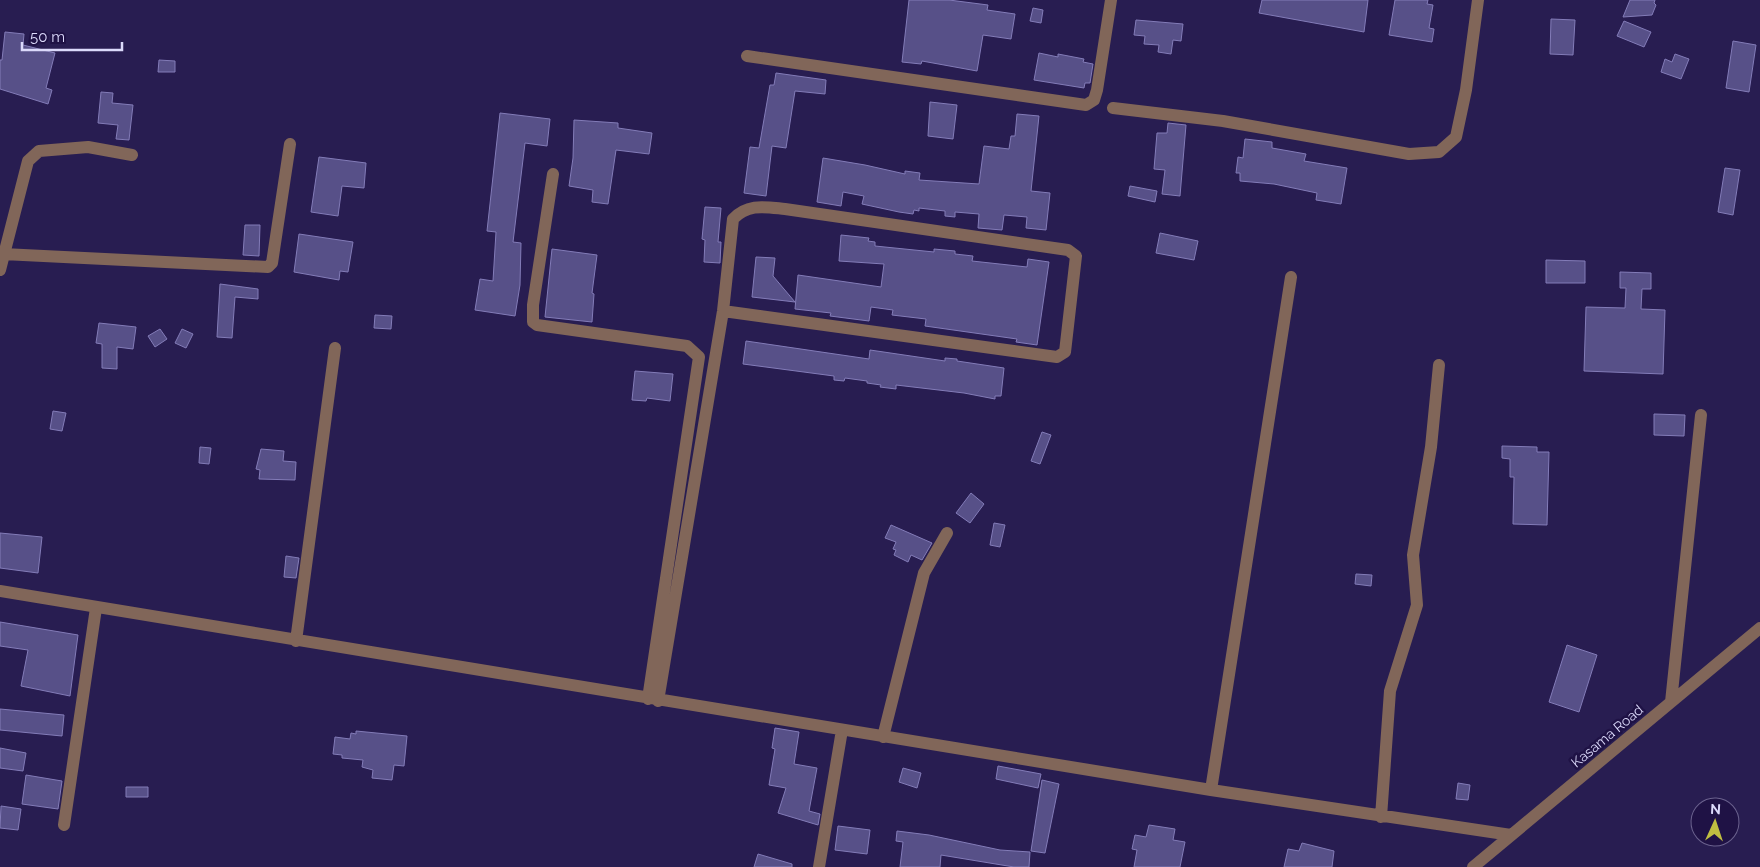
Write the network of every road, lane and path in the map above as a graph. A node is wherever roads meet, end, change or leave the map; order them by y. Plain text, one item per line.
1 (1111, 0) edge
2 (1478, 0) edge
3 (747, 56) dead end
4 (1113, 108) dead end
5 (290, 144) dead end
6 (132, 155) dead end
7 (553, 174) dead end
8 (3, 254) junction
9 (0, 270) edge
10 (1291, 277) dead end
11 (723, 311) junction
12 (336, 348) dead end
13 (1439, 365) dead end
14 (1701, 416) dead end
15 (946, 533) dead end
16 (0, 592) edge
17 (96, 608) junction
18 (1760, 628) edge
19 (296, 641) junction
20 (653, 700) junction
21 (1671, 702) junction
22 (842, 730) junction
23 (883, 737) junction
24 (1210, 790) junction
25 (1381, 818) junction
26 (64, 825) dead end
27 (1512, 835) junction
28 (819, 867) edge
29 (1473, 867) edge

1 - 3 street
2 - 4 street
5 - 8 street
6 - 8 street
7 - 20 street
8 - 9 street
10 - 24 street
11 - 11 street
11 - 20 street
12 - 19 street
13 - 25 street
14 - 21 street
15 - 23 street
16 - 17 street
17 - 19 street
17 - 26 street
18 - 21 street, Kasama Road
19 - 20 street
20 - 22 street
21 - 27 street, Kasama Road
22 - 23 street
22 - 28 street
23 - 24 street
24 - 25 street
25 - 27 street
27 - 29 street, Kasama Road

